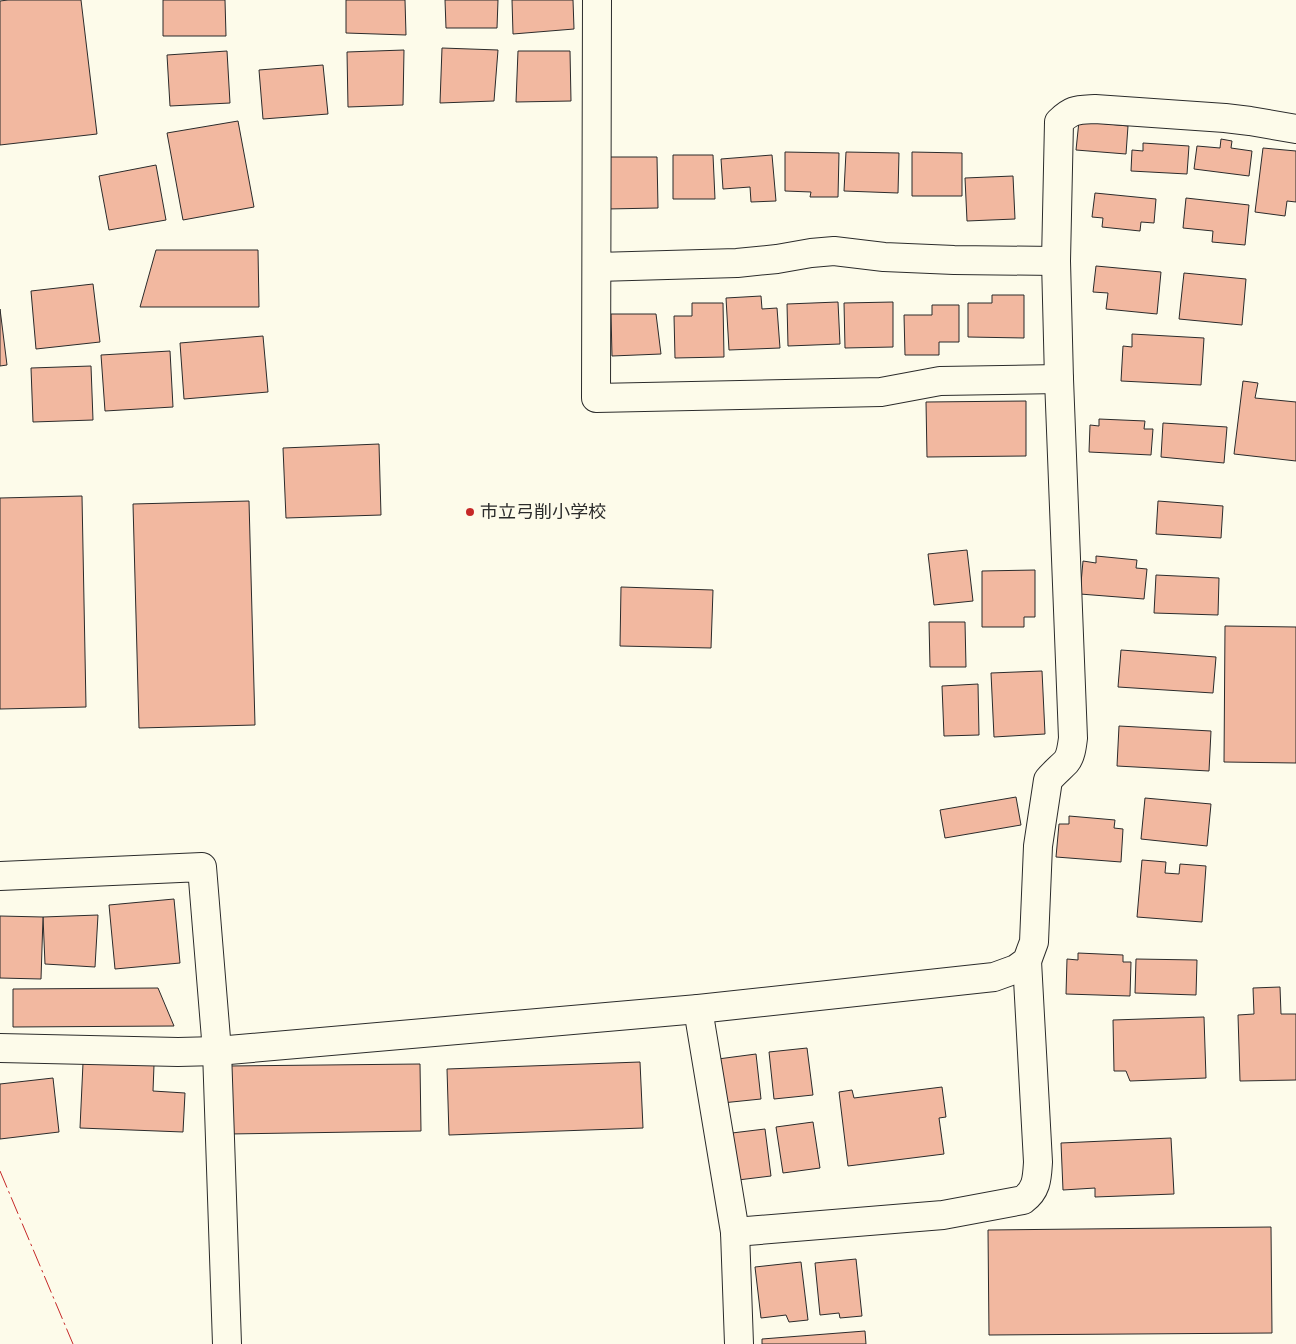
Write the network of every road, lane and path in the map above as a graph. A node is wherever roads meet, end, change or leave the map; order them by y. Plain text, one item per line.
1 (597, 0) edge
2 (1296, 130) edge
3 (1056, 261) junction
4 (597, 267) junction
5 (1059, 379) junction
6 (0, 876) edge
7 (1027, 960) junction
8 (698, 1009) junction
9 (0, 1048) edge
10 (216, 1051) junction
11 (735, 1232) junction
12 (227, 1344) edge
13 (739, 1344) edge

1 - 4 street
2 - 3 street
3 - 4 street
3 - 5 street
4 - 5 street
5 - 7 street
6 - 10 street
7 - 8 street
7 - 11 street
8 - 10 street
8 - 11 street
9 - 10 street
10 - 12 street
11 - 13 street

